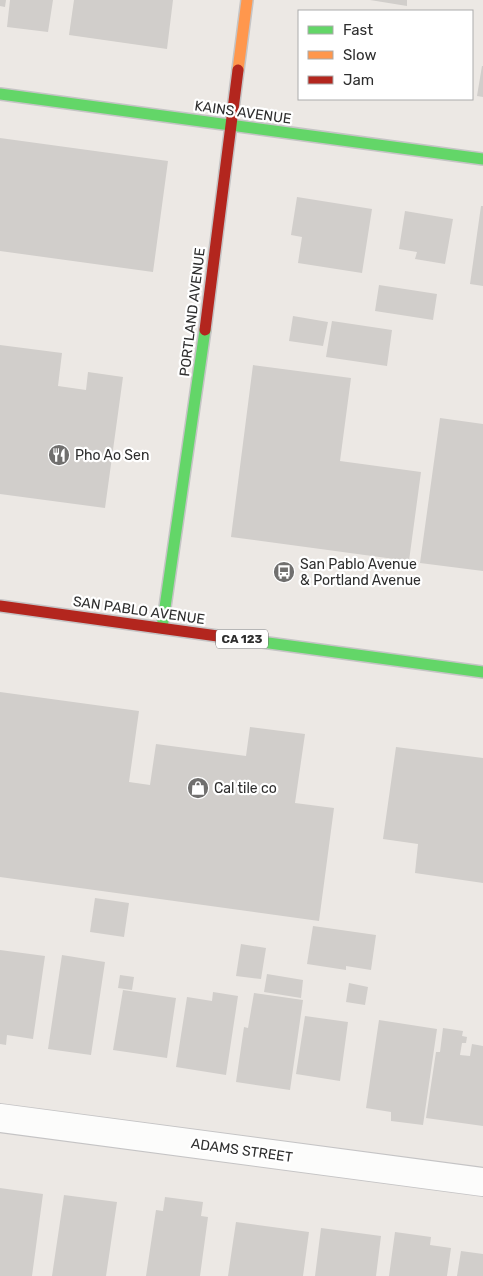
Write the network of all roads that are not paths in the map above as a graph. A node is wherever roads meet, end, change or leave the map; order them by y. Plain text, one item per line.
1 (247, 0) edge
2 (0, 94) edge
3 (231, 125) junction
4 (483, 159) edge
5 (0, 606) edge
6 (162, 628) junction
7 (483, 672) edge
8 (0, 1118) edge
9 (483, 1182) edge

1 - 3 street, PORTLAND AVENUE
2 - 3 street, KAINS AVENUE
3 - 4 street, KAINS AVENUE
3 - 6 street, PORTLAND AVENUE
5 - 6 street, SAN PABLO AVENUE / CA 123
6 - 7 street, SAN PABLO AVENUE / CA 123
8 - 9 street, ADAMS STREET

